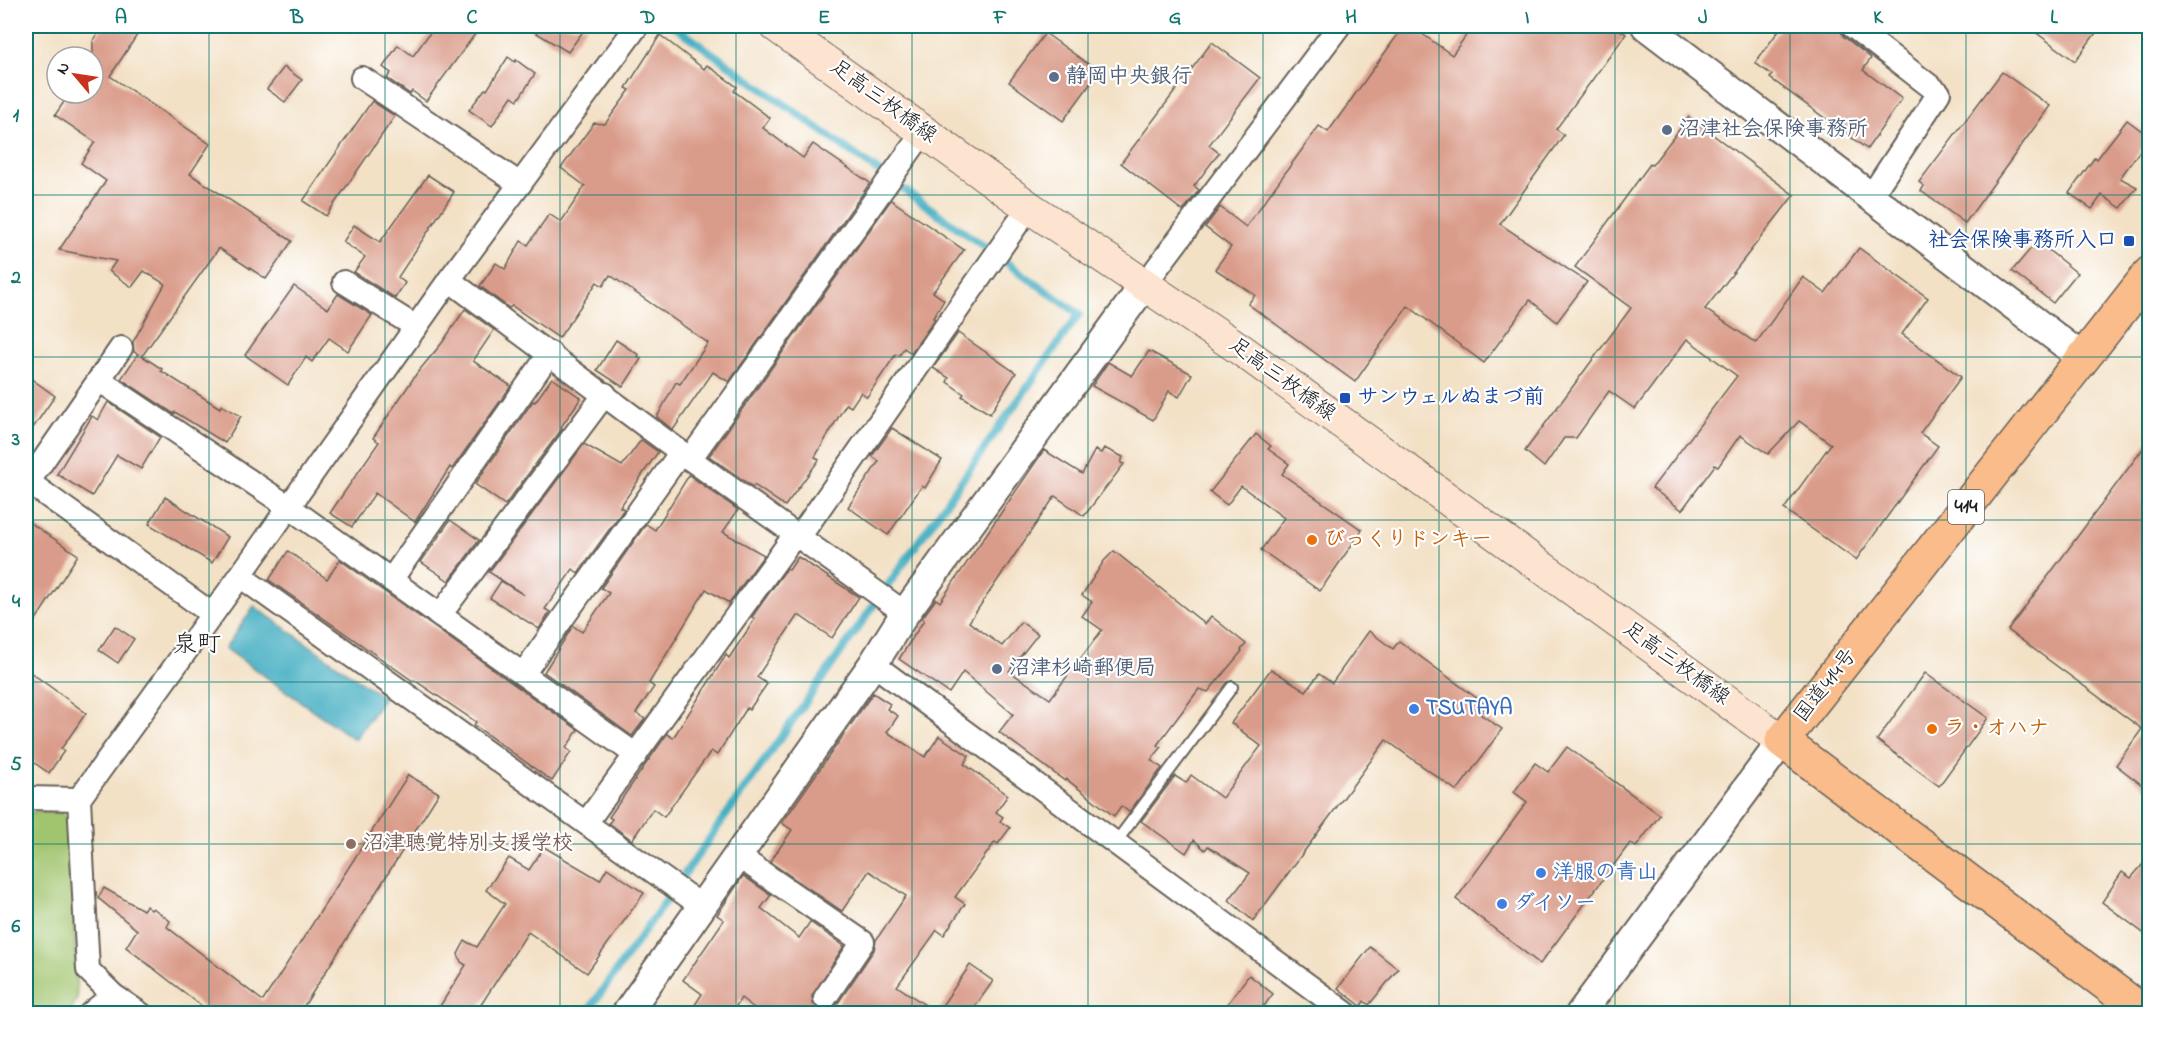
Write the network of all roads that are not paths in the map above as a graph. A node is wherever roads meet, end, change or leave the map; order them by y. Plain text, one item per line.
1 (637, 26) edge
2 (776, 26) edge
3 (1339, 26) edge
4 (1646, 26) edge
5 (1852, 26) edge
6 (362, 78) dead end
7 (924, 131) junction
8 (520, 184) junction
9 (1871, 196) junction
10 (1029, 207) junction
11 (2150, 273) edge
12 (449, 280) junction
13 (344, 282) dead end
14 (1145, 284) junction
15 (416, 327) junction
16 (121, 348) dead end
17 (550, 353) junction
18 (2083, 358) junction
19 (99, 380) junction
20 (605, 394) junction
21 (686, 455) junction
22 (27, 479) edge
23 (289, 507) junction
24 (800, 536) junction
25 (240, 576) junction
26 (391, 580) junction
27 (905, 613) junction
28 (212, 614) junction
29 (440, 615) junction
30 (873, 664) junction
31 (523, 674) junction
32 (1232, 687) dead end
33 (1782, 741) junction
34 (636, 755) junction
35 (26, 798) edge
36 (79, 799) junction
37 (586, 823) junction
38 (1116, 842) junction
39 (738, 856) junction
40 (703, 907) junction
41 (113, 995) junction
42 (825, 998) dead end
43 (90, 1014) edge
44 (141, 1014) edge
45 (626, 1014) edge
46 (1347, 1014) edge
47 (1580, 1014) edge
48 (2146, 1014) edge

1 - 8 street
2 - 7 main road, 足高三枚橋線
3 - 14 street
4 - 9 street
5 - 9 street
6 - 8 street
7 - 10 main road, 足高三枚橋線
7 - 21 street
8 - 12 street
9 - 18 street
10 - 14 main road, 足高三枚橋線
10 - 24 street
11 - 18 highway, 国道414号 / 414
12 - 15 street
12 - 17 street
13 - 15 street
14 - 27 street
14 - 33 main road, 足高三枚橋線
15 - 23 street
16 - 19 street
17 - 20 street
17 - 26 street
18 - 33 highway, 国道414号 / 414
19 - 22 street
19 - 23 street
20 - 21 street
20 - 29 street
21 - 24 street
21 - 31 street
22 - 28 street
23 - 25 street
23 - 26 street
24 - 27 street
24 - 34 street
25 - 28 street
25 - 37 street
26 - 29 street
27 - 30 street
28 - 36 street
29 - 31 street
30 - 38 street
30 - 39 street
31 - 34 street
32 - 38 lane
33 - 47 street
33 - 48 highway, 国道414号
34 - 37 street
35 - 36 street
36 - 41 street
37 - 40 street
38 - 46 street
39 - 40 street
39 - 42 street
40 - 45 street
41 - 43 street
41 - 44 street

